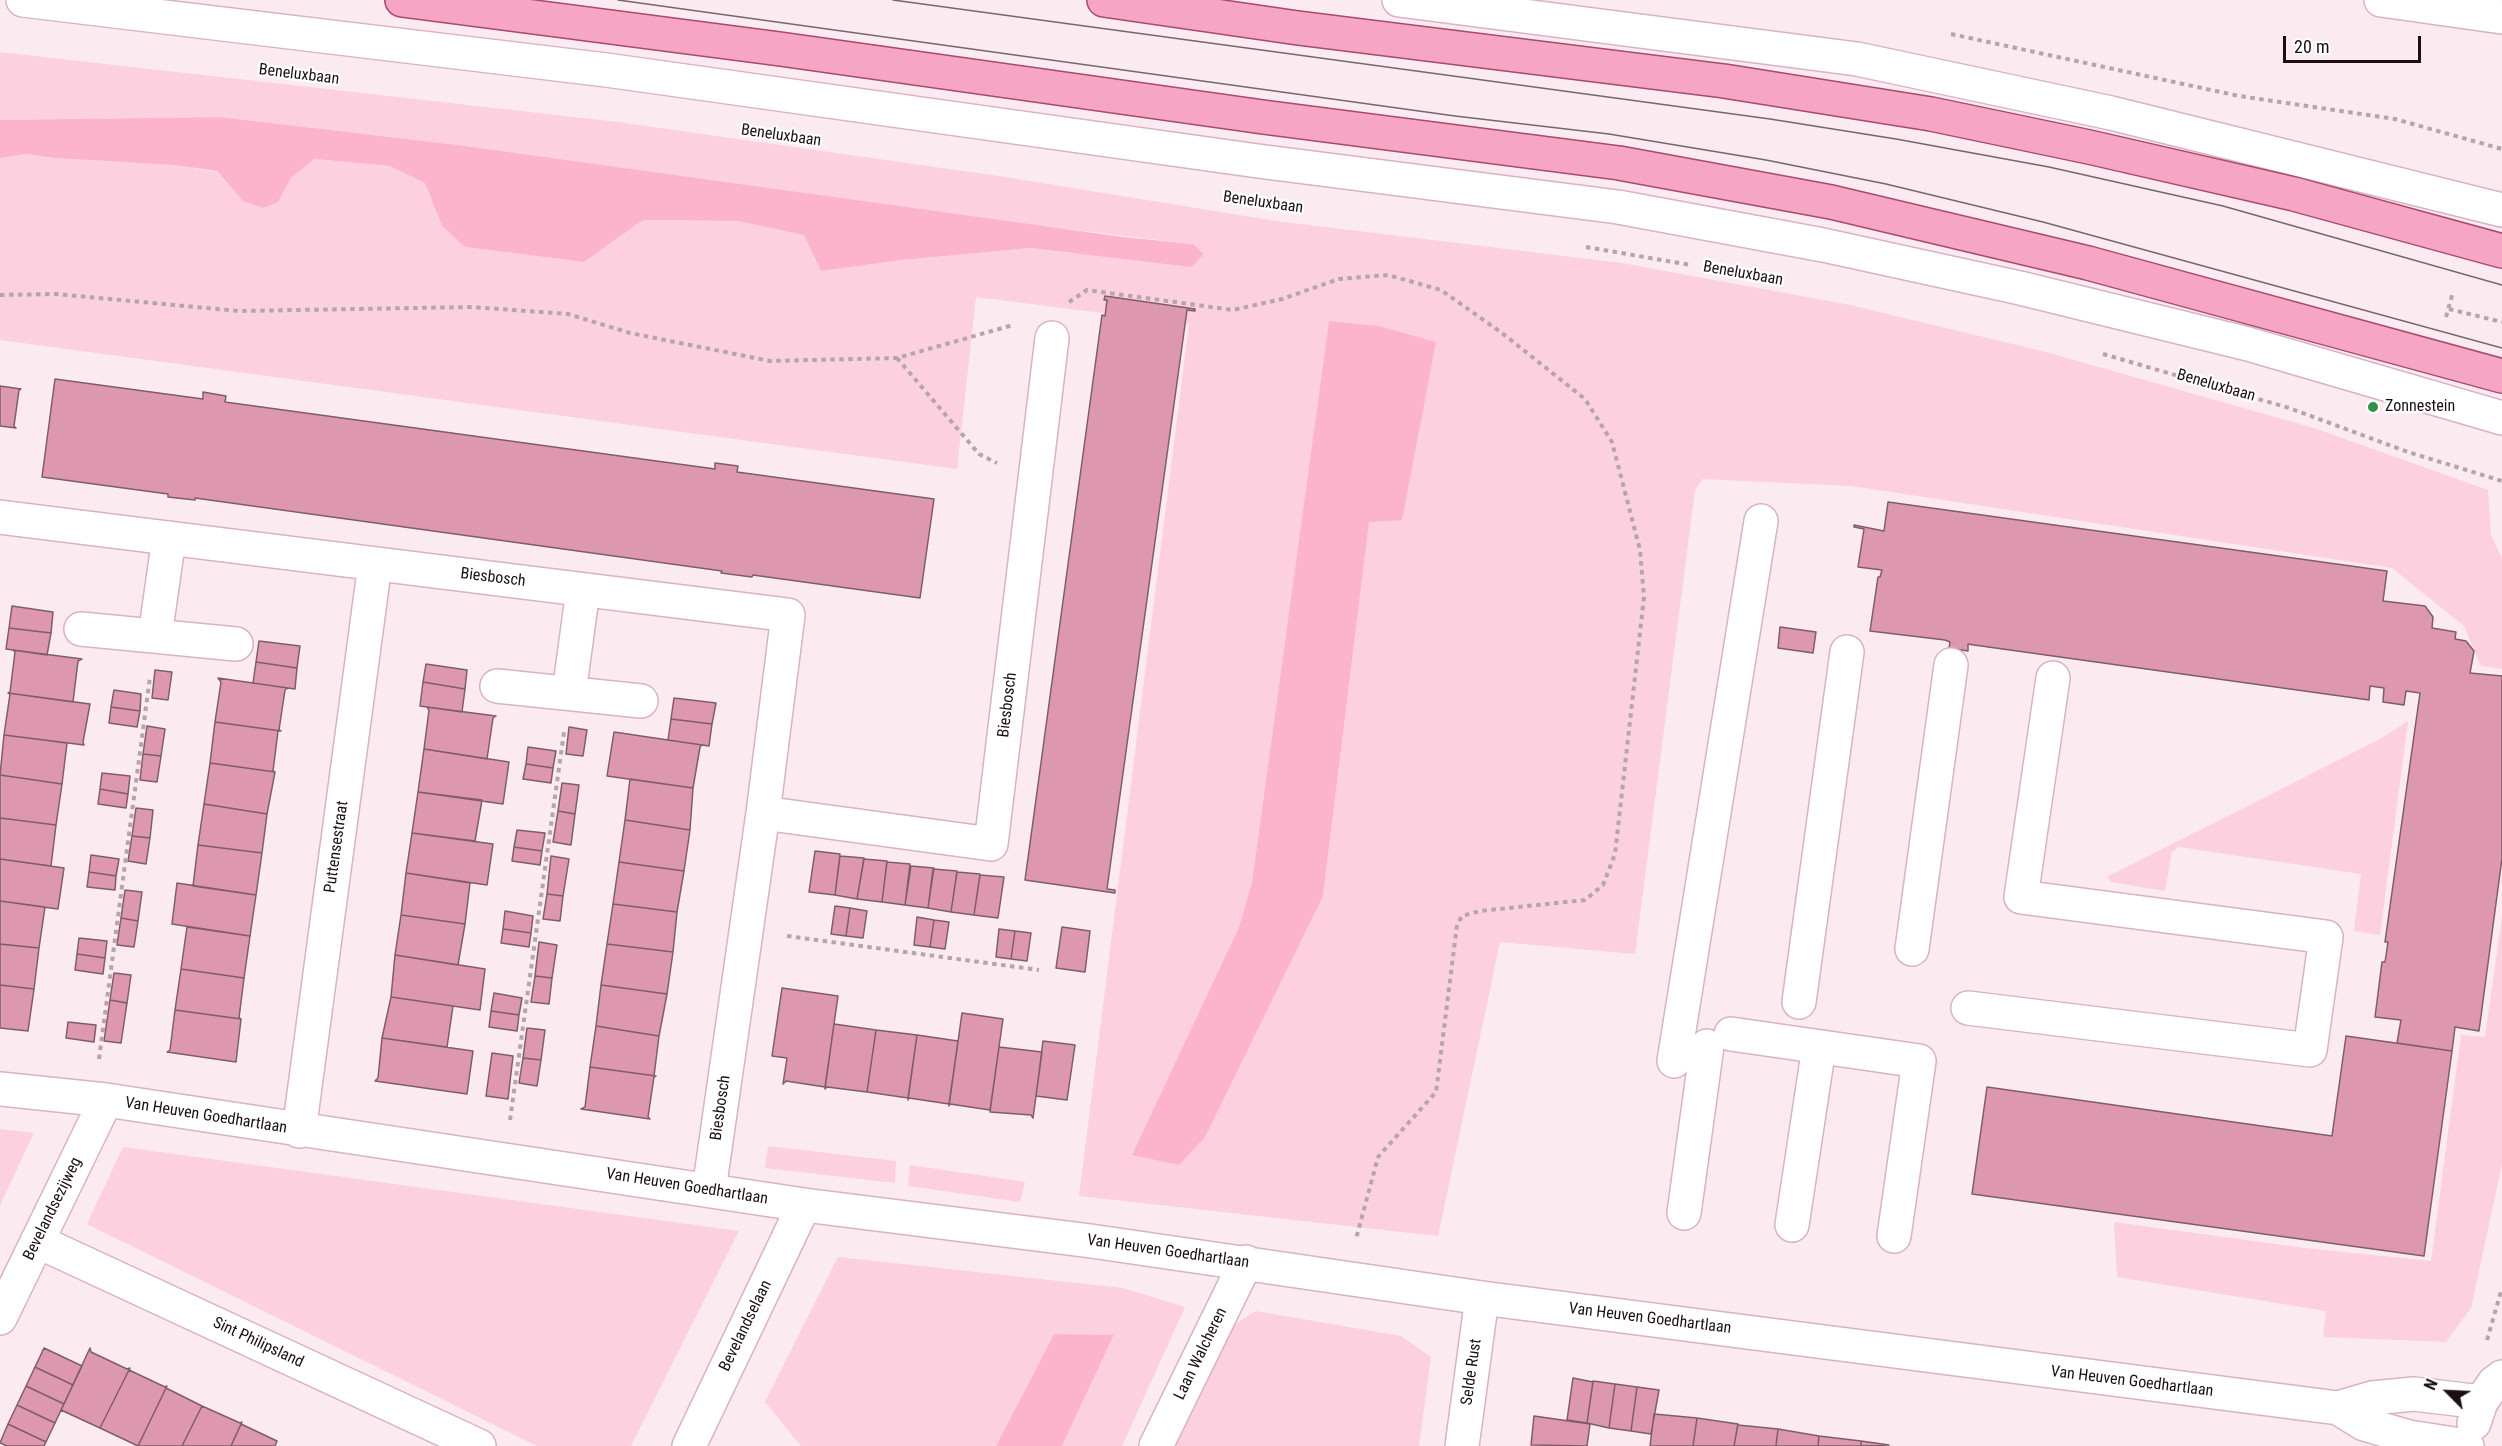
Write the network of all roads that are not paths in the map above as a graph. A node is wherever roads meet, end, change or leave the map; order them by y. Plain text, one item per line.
1 (23, 0) edge
2 (402, 0) edge
3 (1104, 0) edge
4 (1399, 0) edge
5 (2381, 0) edge
6 (1138, 2) edge
7 (2502, 17) edge
8 (1113, 95) junction
9 (1104, 139) junction
10 (2502, 210) edge
11 (2502, 251) edge
12 (1052, 338) road end
13 (2502, 376) edge
14 (2502, 418) edge
15 (0, 517) edge
16 (1761, 520) dead end
17 (169, 538) junction
18 (375, 564) junction
19 (583, 590) junction
20 (81, 629) dead end
21 (155, 636) junction
22 (236, 644) dead end
23 (1847, 652) dead end
24 (1951, 665) dead end
25 (2053, 678) dead end
26 (497, 686) dead end
27 (569, 693) junction
28 (641, 700) dead end
29 (763, 813) junction
30 (1912, 949) dead end
31 (1799, 1002) dead end
32 (1968, 1008) dead end
33 (1819, 1047) junction
34 (1674, 1061) dead end
35 (0, 1089) edge
36 (100, 1099) junction
37 (299, 1131) junction
38 (710, 1190) junction
39 (804, 1205) junction
40 (1684, 1213) dead end
41 (1792, 1225) dead end
42 (1894, 1236) dead end
43 (37, 1241) junction
44 (1246, 1262) junction
45 (11, 1266) edge
46 (1482, 1298) junction
47 (0, 1318) edge
48 (2502, 1377) edge
49 (2481, 1402) junction
50 (2338, 1408) junction
51 (479, 1446) edge
52 (688, 1446) edge
53 (1156, 1446) edge
54 (1462, 1446) edge
55 (2467, 1446) edge
56 (2474, 1446) edge

1 - 9 street
2 - 8 main road
3 - 6 main road
4 - 10 street
5 - 7 street
6 - 11 main road
8 - 9 street
8 - 13 main road
9 - 14 street
12 - 29 street, Biesbosch
15 - 17 street, Biesbosch
16 - 34 street
17 - 18 street, Biesbosch
17 - 21 street
18 - 19 street, Biesbosch
18 - 37 street, Puttensestraat
19 - 27 street
19 - 29 street, Biesbosch
20 - 21 street
21 - 22 street
23 - 31 street
24 - 30 street
25 - 32 street
26 - 27 street
27 - 28 street
29 - 38 street, Biesbosch
33 - 40 street
33 - 41 street
33 - 42 street
35 - 36 street, Van Heuven Goedhartlaan
36 - 37 street, Van Heuven Goedhartlaan
36 - 43 street, Bevelandsezijweg
37 - 38 street, Van Heuven Goedhartlaan
38 - 39 street, Van Heuven Goedhartlaan
39 - 44 street, Van Heuven Goedhartlaan
39 - 52 street, Bevelandselaan
43 - 45 street, Bevelandsezijweg
43 - 51 street, Sint Philipsland
44 - 46 street, Van Heuven Goedhartlaan
44 - 53 street, Laan Walcheren
45 - 47 street, Bevelandsezijweg
46 - 50 street, Van Heuven Goedhartlaan
46 - 54 street, Selde Rust
48 - 49 street
49 - 50 street, Van Heuven Goedhartlaan
49 - 56 street
50 - 55 street, Van Heuven Goedhartlaan

